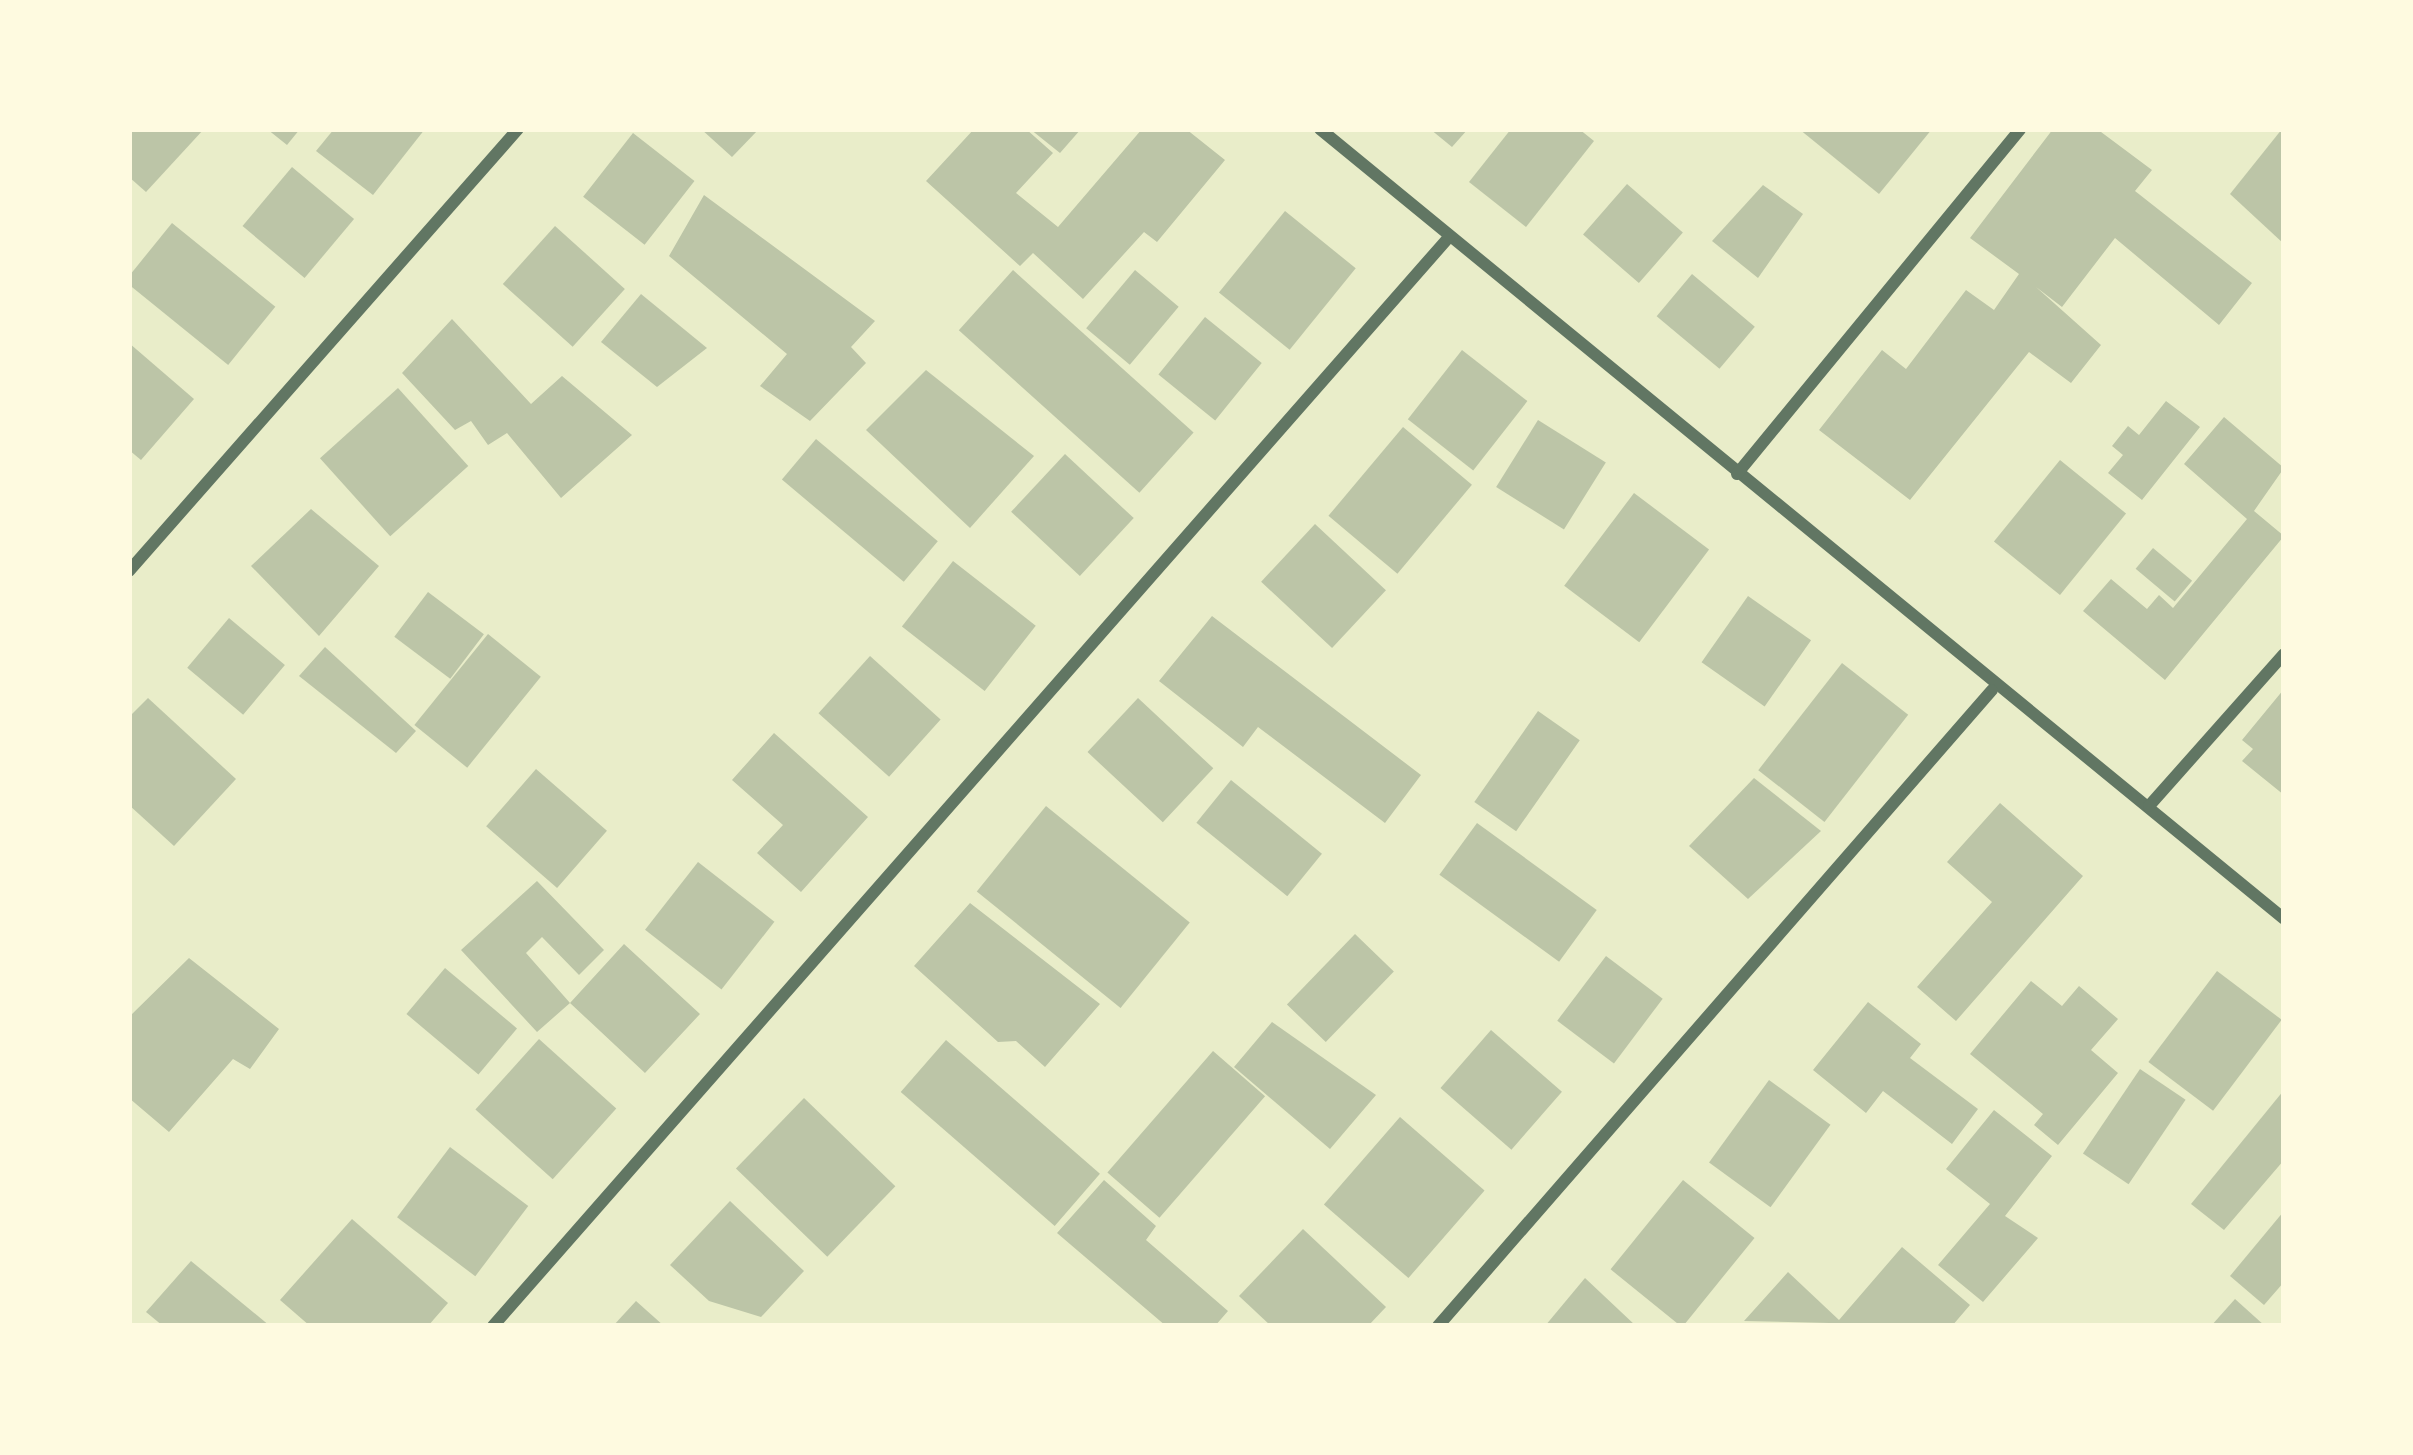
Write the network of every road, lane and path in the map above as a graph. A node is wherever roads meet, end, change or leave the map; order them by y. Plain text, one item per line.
1 (518, 129) edge
2 (1320, 129) edge
3 (2020, 129) edge
4 (1448, 238) junction
5 (1737, 474) junction
6 (129, 571) edge
7 (2284, 654) edge
8 (1992, 690) junction
9 (2149, 806) junction
10 (2284, 919) edge
11 (493, 1326) edge
12 (1438, 1326) edge

1 - 6 street
2 - 4 street
3 - 5 street
4 - 5 street
4 - 11 street
5 - 8 street
7 - 9 street
8 - 9 street
8 - 12 street
9 - 10 street

